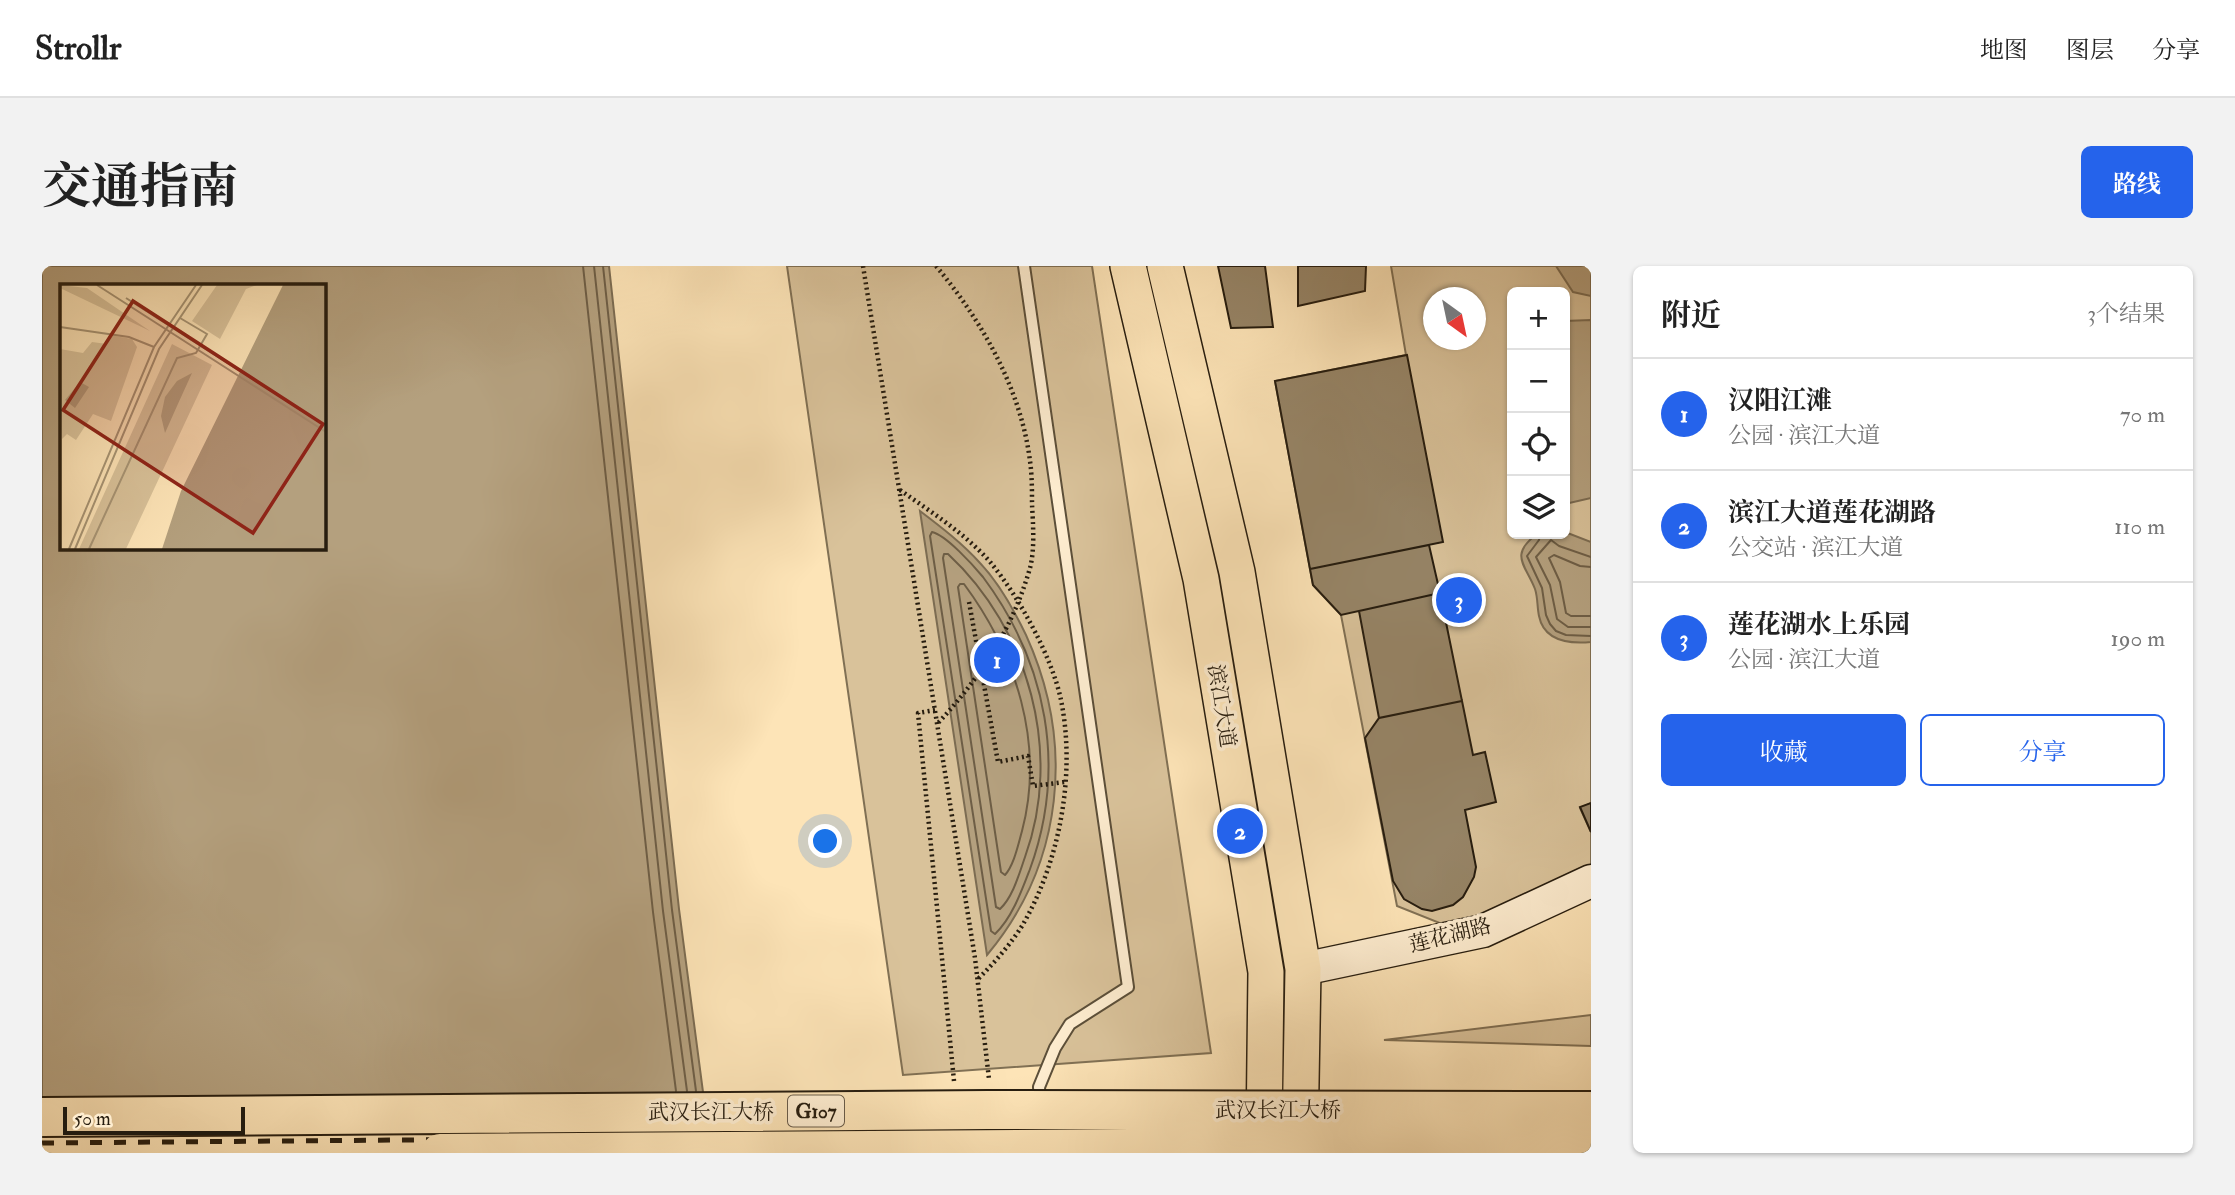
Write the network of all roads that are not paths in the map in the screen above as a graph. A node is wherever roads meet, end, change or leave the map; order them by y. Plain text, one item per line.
1 (1024, 266) edge
2 (1128, 266) edge
3 (1165, 266) edge
4 (1591, 881) edge
5 (1303, 969) junction
6 (1591, 1111) edge
7 (42, 1117) edge
8 (1041, 1126) dead end
9 (1042, 1140) dead end
10 (1591, 1145) edge
11 (440, 1153) edge
12 (1042, 1153) edge
13 (1263, 1153) edge
14 (1300, 1153) edge

1 - 8 lane
2 - 13 main road, 滨江大道
3 - 5 main road, 滨江大道
4 - 5 street, 莲花湖路
5 - 14 main road, 滨江大道
6 - 7 highway, 武汉长江大桥 / G107, bridge
9 - 12 lane
10 - 11 highway, 武汉长江大桥 / G107, bridge

